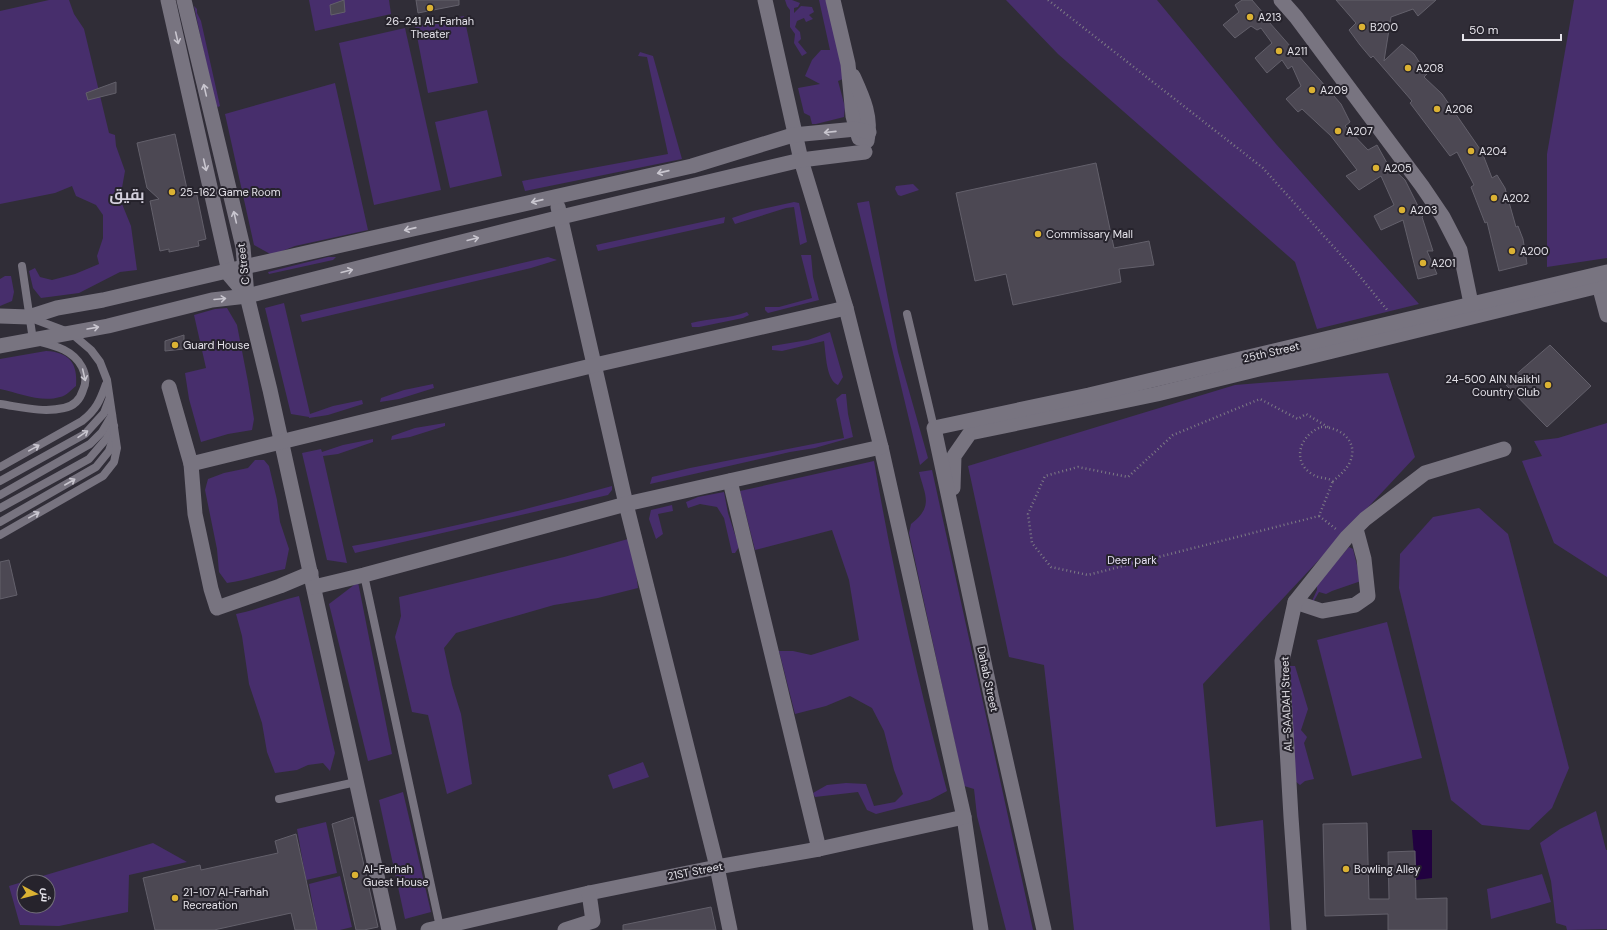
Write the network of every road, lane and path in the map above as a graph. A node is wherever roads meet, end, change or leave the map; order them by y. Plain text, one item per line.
1 (168, 0) edge
2 (184, 0) edge
3 (765, 0) edge
4 (833, 0) edge
5 (1048, 0) edge
6 (1286, 2) edge
7 (863, 131) junction
8 (795, 135) junction
9 (801, 160) junction
10 (692, 166) junction
11 (696, 185) junction
12 (556, 196) junction
13 (561, 217) junction
14 (22, 266) dead end
15 (244, 267) junction
16 (229, 271) junction
17 (1607, 272) edge
18 (1603, 284) edge
19 (247, 296) junction
20 (846, 308) junction
21 (1473, 310) junction
22 (907, 314) dead end
23 (1607, 315) edge
24 (0, 316) edge
25 (29, 317) junction
26 (1398, 322) junction
27 (71, 332) junction
28 (32, 340) junction
29 (0, 346) edge
30 (595, 365) junction
31 (107, 380) junction
32 (169, 387) dead end
33 (109, 399) junction
34 (0, 404) edge
35 (112, 414) junction
36 (114, 426) junction
37 (1328, 427) junction
38 (934, 428) junction
39 (115, 436) junction
40 (281, 441) junction
41 (881, 446) junction
42 (1504, 449) dead end
43 (191, 464) junction
44 (0, 467) edge
45 (0, 481) edge
46 (730, 481) junction
47 (1334, 481) junction
48 (0, 495) edge
49 (626, 504) junction
50 (0, 508) edge
51 (952, 512) junction
52 (1319, 516) junction
53 (0, 522) edge
54 (1351, 533) junction
55 (0, 535) edge
56 (364, 575) junction
57 (312, 580) junction
58 (1295, 602) junction
59 (356, 782) junction
60 (279, 799) dead end
61 (964, 817) junction
62 (819, 849) junction
63 (717, 867) junction
64 (589, 893) junction
65 (594, 926) edge
66 (434, 928) edge
67 (389, 930) edge
68 (565, 930) edge
69 (730, 930) edge
70 (981, 930) edge
71 (1044, 930) edge
72 (1299, 930) edge

1 -> 16 street, C Street
15 -> 2 street, C Street
3 - 8 street
4 - 7 street
5 - 26 path
6 - 21 street
7 -> 8 street
7 - 9 street
8 - 9 street
8 - 10 street
9 - 11 street
9 - 20 street
10 - 11 street
10 -> 12 street
11 - 13 street
12 - 13 street
12 -> 15 street
19 -> 13 street
13 - 30 street
14 - 25 lane
15 - 16 street
15 - 19 street, C Street
16 - 19 street, C Street
16 - 25 street
17 - 21 street, 25th Street
18 - 21 street, 25th Street
18 - 23 street
27 -> 19 street
19 - 40 street
20 - 30 street
20 - 41 street
21 - 26 street, 25th Street
21 - 51 street, 25th Street
22 - 38 lane
24 - 25 street
25 - 27 lane
25 - 28 lane
26 - 38 street, 25th Street
27 - 28 street
27 - 31 lane
28 - 29 street
28 -> 34 lane
30 - 40 street
30 - 49 street
31 - 33 lane
44 -> 31 lane
32 - 43 street
33 - 35 lane
45 -> 33 lane
35 - 36 lane
35 - 48 lane
36 - 39 lane
36 - 50 lane
37 - 47 path
37 - 47 path
37 - 52 path
38 - 51 street, Dahab Street
53 -> 39 lane
55 -> 39 lane
40 - 43 street
40 - 57 street
41 - 46 street
41 - 61 street
42 - 54 street, AL-SAADAH Street
43 - 57 street
46 - 49 street
46 - 62 street
47 - 52 path
49 - 56 street
49 - 63 street
51 - 71 street, Dahab Street
52 - 54 path
54 - 58 street, AL-SAADAH Street
54 - 58 street
56 - 57 street
56 - 66 lane
57 - 59 street
58 - 72 street, AL-SAADAH Street
59 - 60 lane
59 - 67 street
61 - 62 street, 21ST Street
61 - 70 street
62 - 63 street, 21ST Street
63 - 64 street, 21ST Street
63 - 69 street
64 - 65 street
64 - 66 street, 21ST Street
65 - 68 street

